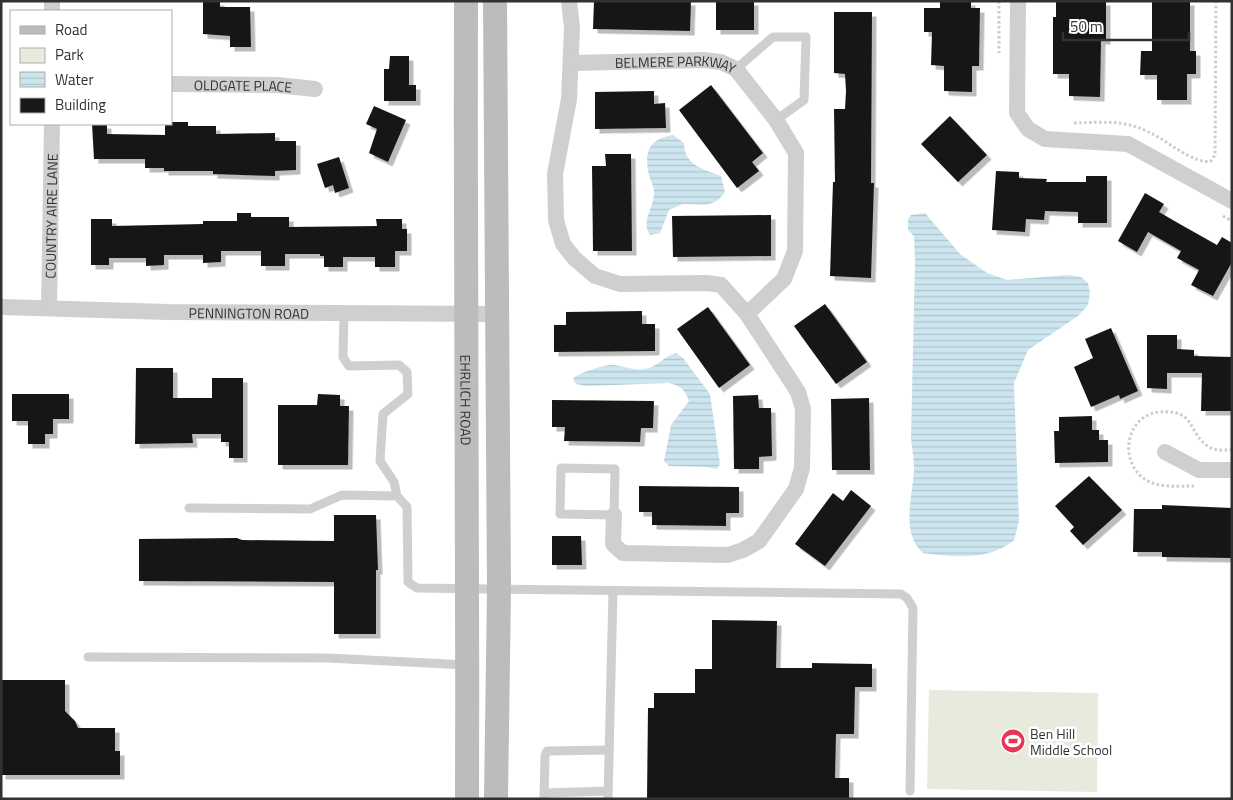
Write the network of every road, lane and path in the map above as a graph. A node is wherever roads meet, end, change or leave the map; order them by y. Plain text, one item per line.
1 (466, 1) edge
2 (495, 1) edge
3 (569, 1) edge
4 (1018, 1) edge
5 (1216, 1) edge
6 (571, 63) junction
7 (736, 69) junction
8 (172, 84) edge
9 (316, 89) dead end
10 (776, 120) junction
11 (1070, 123) dead end
12 (52, 125) edge
13 (1232, 201) edge
14 (1, 308) edge
15 (49, 308) junction
16 (344, 314) junction
17 (464, 314) junction
18 (496, 314) junction
19 (747, 314) junction
20 (1164, 452) dead end
21 (1232, 470) edge
22 (397, 496) junction
23 (188, 508) dead end
24 (614, 515) junction
25 (469, 590) junction
26 (499, 590) junction
27 (613, 591) junction
28 (88, 657) dead end
29 (468, 664) junction
30 (609, 750) junction
31 (910, 791) dead end
32 (608, 795) edge
33 (544, 796) edge
34 (468, 799) edge
35 (496, 799) edge

1 - 17 main road, EHRLICH ROAD
2 - 18 main road
3 - 6 street
4 - 13 street
5 - 11 path
6 - 7 street, BELMERE PARKWAY
6 - 19 street
7 - 10 street, BELMERE PARKWAY
7 - 10 lane
8 - 9 street, OLDGATE PLACE
10 - 19 street, BELMERE PARKWAY
12 - 15 street, COUNTRY AIRE LANE
14 - 15 street, PENNINGTON ROAD
15 - 16 street, PENNINGTON ROAD
16 - 17 street, PENNINGTON ROAD
16 - 22 lane
17 - 18 street, PENNINGTON ROAD
17 - 25 main road, EHRLICH ROAD
18 - 26 main road
19 - 24 street
20 - 21 street
22 - 23 lane
22 - 25 lane
24 - 24 lane
25 - 26 lane
25 - 29 main road, EHRLICH ROAD
26 - 27 lane
26 - 35 main road
27 - 30 lane
27 - 31 lane
28 - 29 lane
29 - 34 main road, EHRLICH ROAD
30 - 32 lane
30 - 33 lane
32 - 33 lane

